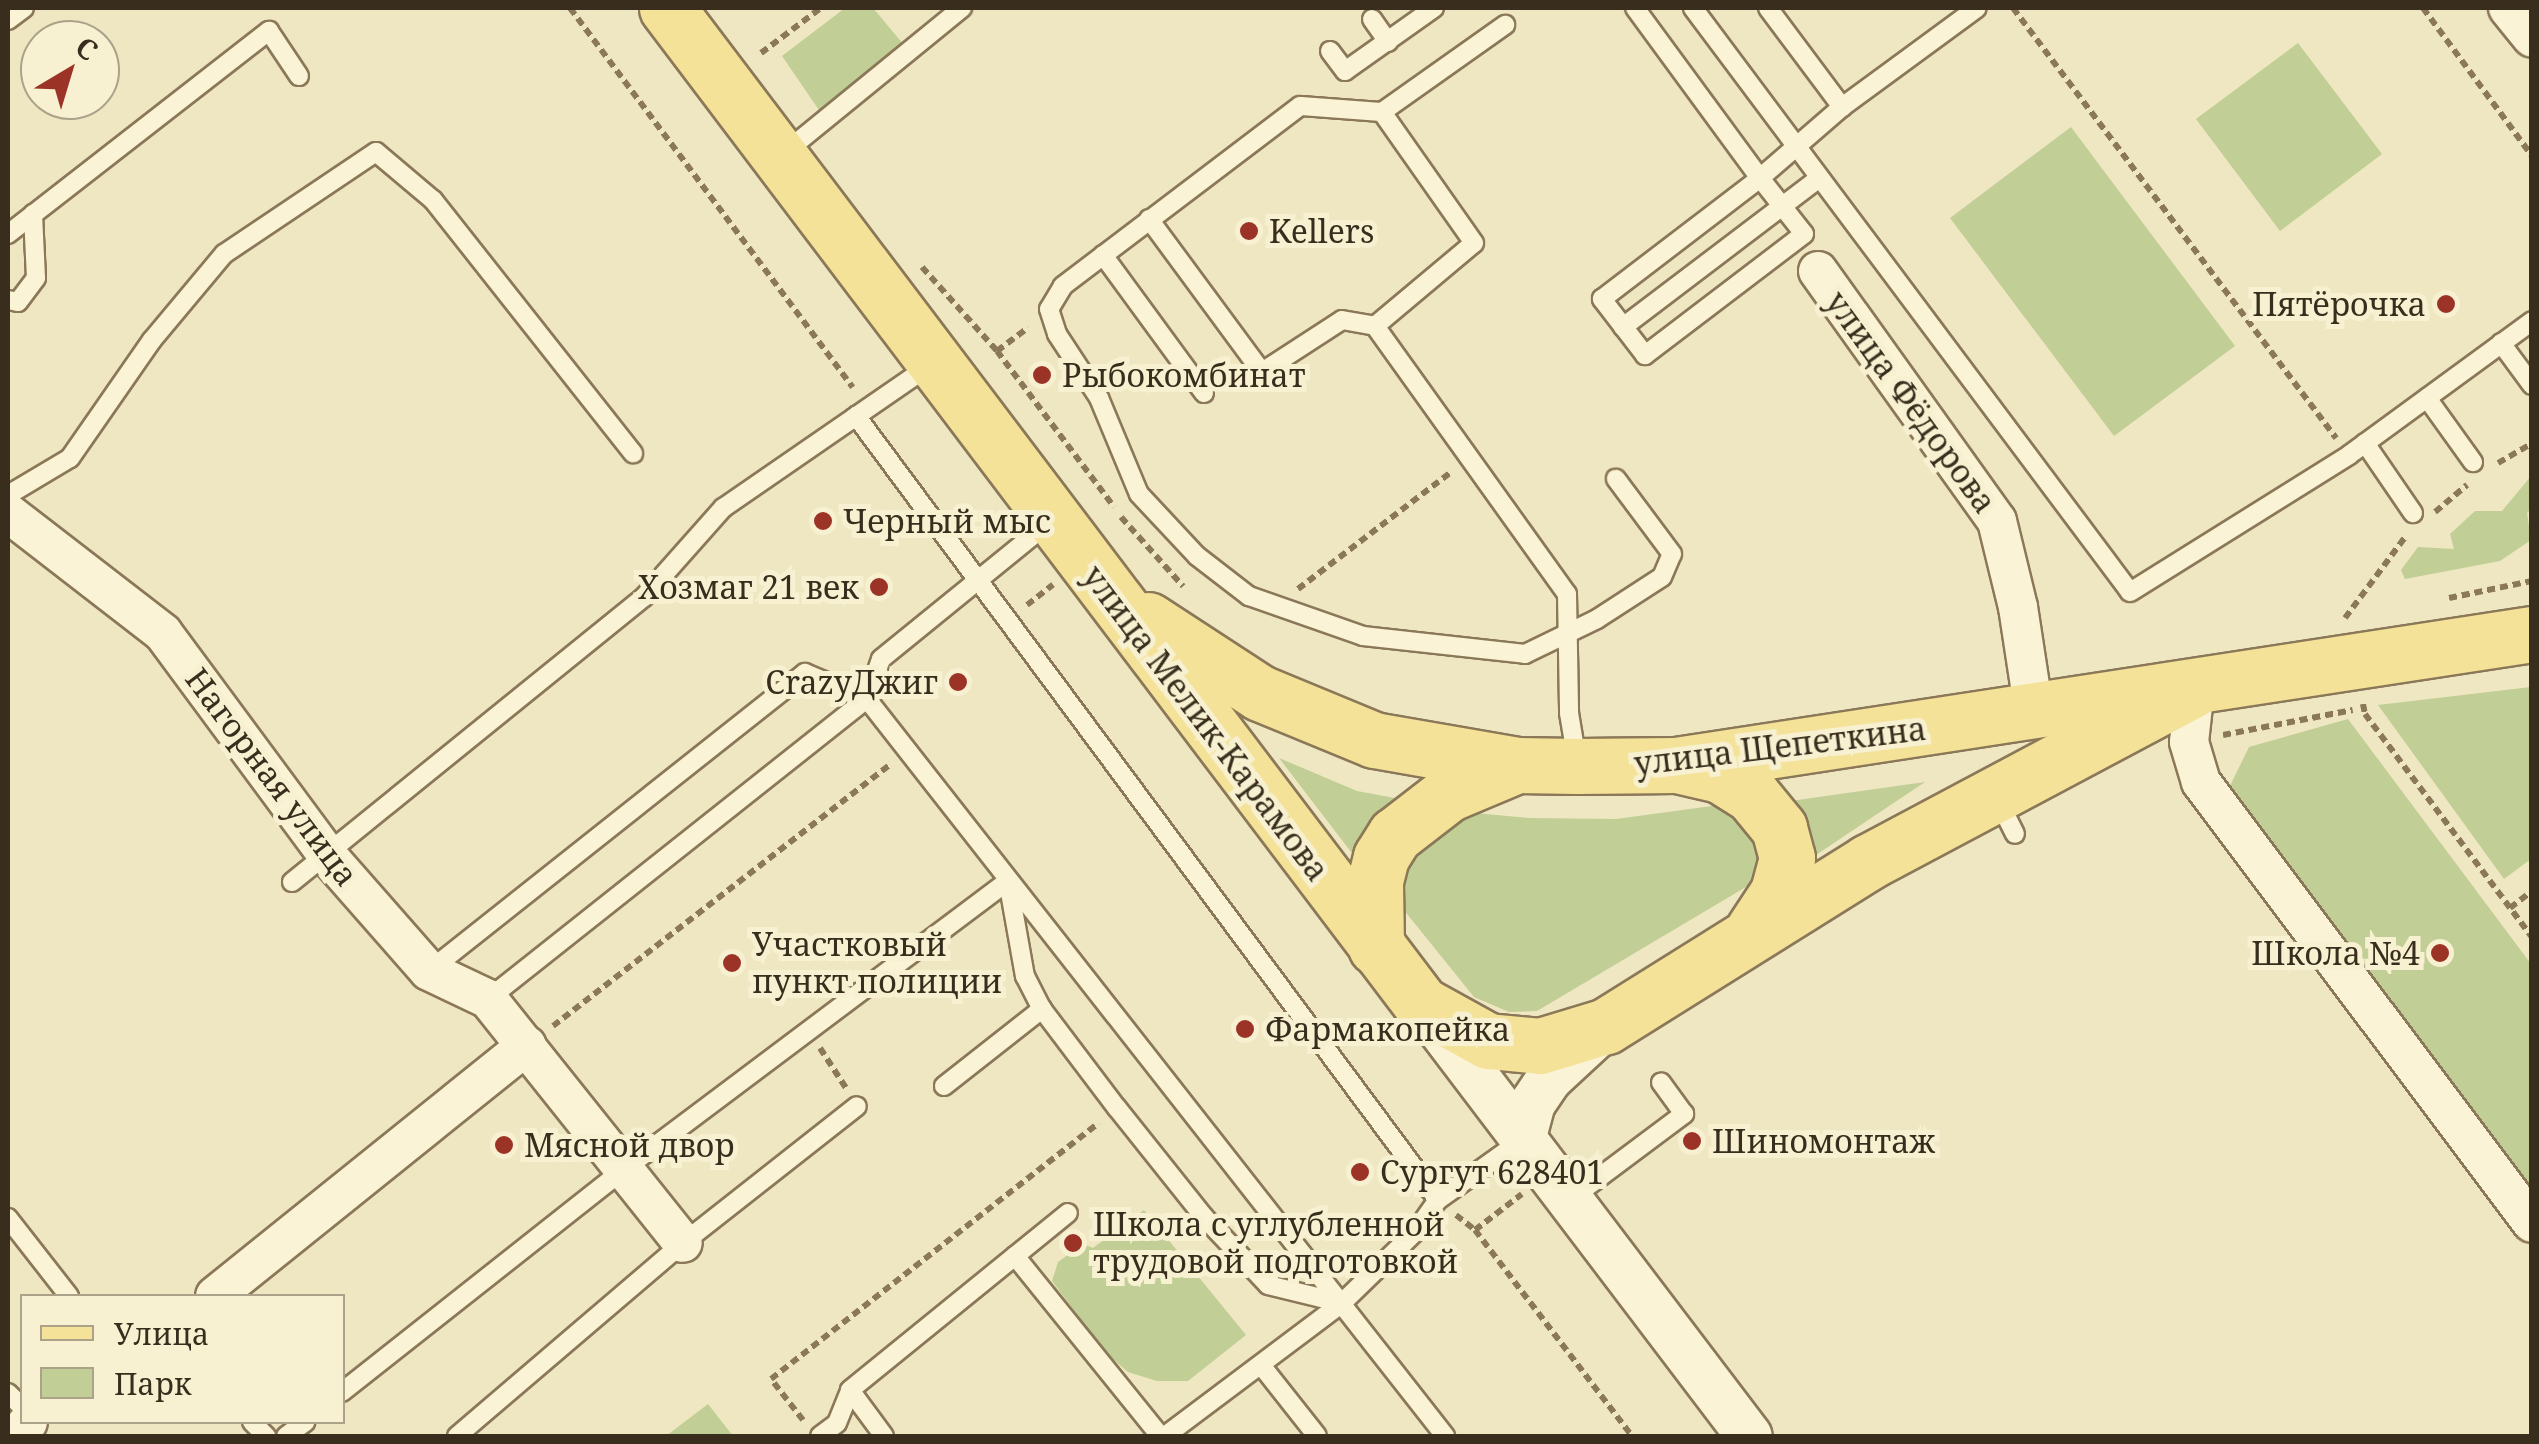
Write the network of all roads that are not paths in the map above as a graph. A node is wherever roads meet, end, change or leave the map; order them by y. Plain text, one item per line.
1 (24, 8) edge
2 (667, 8) edge
3 (962, 8) edge
4 (1434, 8) edge
5 (1635, 8) edge
6 (1693, 8) edge
7 (1768, 8) edge
8 (1977, 8) edge
9 (2508, 8) edge
10 (1372, 19) dead end
11 (8, 20) edge
12 (1505, 25) dead end
13 (2532, 38) edge
14 (1388, 42) junction
15 (1330, 51) dead end
16 (299, 76) dead end
17 (1842, 107) junction
18 (1382, 112) junction
19 (1794, 148) junction
20 (778, 157) junction
21 (1760, 178) junction
22 (1818, 178) junction
23 (1782, 206) junction
24 (32, 214) junction
25 (1149, 219) junction
26 (8, 234) edge
27 (1103, 254) junction
28 (1818, 272) dead end
29 (8, 300) edge
30 (2532, 321) edge
31 (1374, 326) junction
32 (1623, 327) junction
33 (2500, 344) junction
34 (935, 362) junction
35 (2532, 385) edge
36 (1204, 392) dead end
37 (2427, 398) junction
38 (862, 412) junction
39 (2365, 443) junction
40 (633, 454) dead end
41 (2474, 462) dead end
42 (1616, 479) dead end
43 (8, 494) edge
44 (8, 513) edge
45 (2413, 513) dead end
46 (1052, 521) junction
47 (976, 580) junction
48 (1105, 589) junction
49 (1570, 630) junction
50 (2532, 634) edge
51 (2195, 688) junction
52 (867, 699) junction
53 (2034, 712) junction
54 (1517, 765) junction
55 (1676, 765) junction
56 (1577, 766) junction
57 (327, 854) junction
58 (1008, 881) junction
59 (292, 882) dead end
60 (1754, 930) junction
61 (1376, 946) junction
62 (428, 971) junction
63 (488, 999) junction
64 (1421, 1004) junction
65 (1042, 1009) junction
66 (1606, 1026) junction
67 (527, 1045) junction
68 (1661, 1082) dead end
69 (944, 1086) dead end
70 (858, 1106) road end
71 (1522, 1140) junction
72 (623, 1170) junction
73 (1438, 1200) junction
74 (1568, 1201) junction
75 (1068, 1213) dead end
76 (8, 1218) edge
77 (2532, 1222) edge
78 (683, 1242) junction
79 (1015, 1256) junction
80 (67, 1294) edge
81 (218, 1294) edge
82 (1342, 1303) junction
83 (1261, 1365) junction
84 (345, 1390) edge
85 (850, 1390) junction
86 (458, 1436) edge
87 (820, 1436) edge
88 (884, 1436) edge
89 (1162, 1436) edge
90 (1317, 1436) edge
91 (1445, 1436) edge
92 (1749, 1436) edge

1 - 11 lane
2 - 20 main road, улица Мелик-Карамова
3 - 20 lane
4 - 14 lane
5 - 21 lane
6 - 19 lane
7 - 17 lane
8 - 17 lane
9 - 13 street
10 - 14 lane
12 - 18 lane
14 - 15 lane
16 - 24 lane
17 - 19 lane
18 - 25 lane
18 - 31 lane
19 - 21 lane
19 - 22 lane
20 - 34 main road, улица Мелик-Карамова
21 - 23 lane
21 - 32 lane
22 - 23 lane
22 - 39 lane
23 - 32 lane
23 - 32 lane
24 - 26 lane
24 - 29 lane
25 - 27 lane
25 - 31 lane
27 - 36 lane
27 - 49 lane
28 - 53 street, улица Фёдорова
30 - 33 lane
31 - 49 lane
33 - 35 lane
33 - 37 lane
34 - 38 lane
34 - 46 main road, улица Мелик-Карамова
37 - 39 lane
37 - 41 lane
38 - 47 lane
38 - 57 lane
39 - 45 lane
40 - 43 lane
42 - 49 lane
44 - 57 street, Нагорная улица
46 - 47 lane
46 - 48 main road, улица Мелик-Карамова
47 - 52 lane
47 - 73 lane
48 - 54 main road, улица Щепеткина
48 - 61 main road, улица Мелик-Карамова
49 - 56 lane
50 - 51 main road, улица Щепеткина
51 - 53 main road, улица Щепеткина
51 - 60 main road, улица Щепеткина
51 - 77 street
52 - 58 lane
52 - 62 lane
52 - 63 lane
53 - 55 main road, улица Щепеткина
54 - 56 main road, улица Щепеткина
54 - 61 main road
55 - 56 main road, улица Щепеткина
55 - 60 main road
57 - 59 lane
57 - 62 street, Нагорная улица
58 - 65 lane
58 - 72 lane
58 - 82 lane
60 - 66 main road, улица Щепеткина
61 - 64 main road, улица Мелик-Карамова
62 - 63 street, Нагорная улица
63 - 67 street, Нагорная улица
64 - 66 main road, улица Щепеткина
64 - 71 street, улица Мелик-Карамова
65 - 69 lane
65 - 82 lane
66 - 71 street
67 - 72 street, Нагорная улица
67 - 81 street
68 - 74 lane
70 - 78 lane
71 - 73 lane
71 - 74 street, улица Мелик-Карамова
72 - 78 street, Нагорная улица
72 - 84 lane
73 - 82 lane
74 - 92 street, улица Мелик-Карамова
75 - 79 lane
76 - 80 lane
78 - 86 lane
79 - 85 lane
79 - 89 lane
82 - 83 lane
82 - 91 lane
83 - 89 lane
83 - 90 lane
85 - 87 lane
85 - 88 lane

